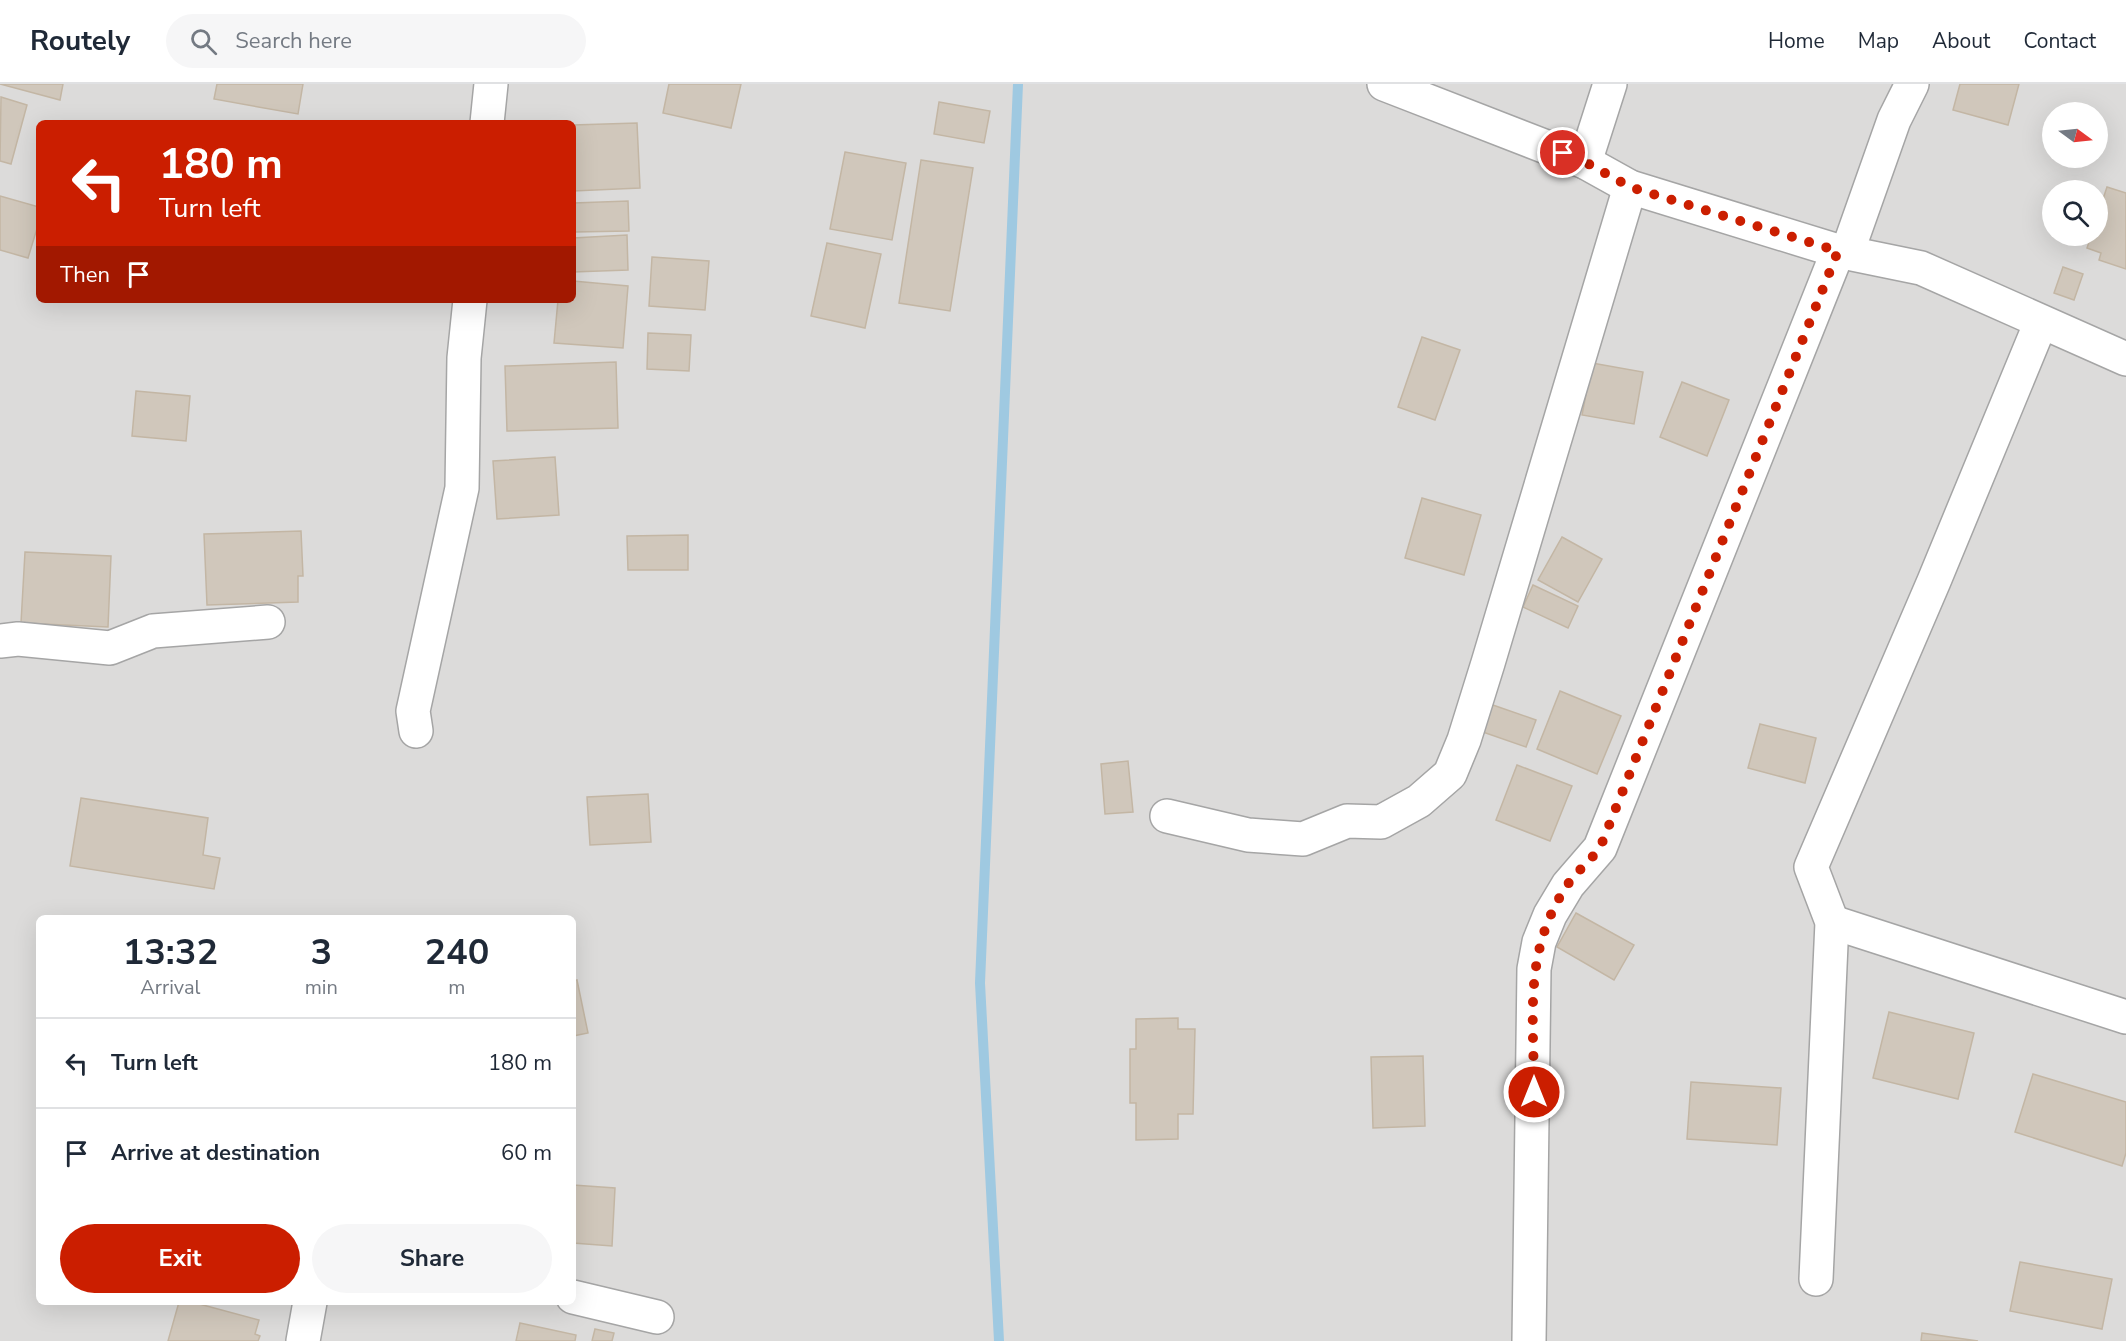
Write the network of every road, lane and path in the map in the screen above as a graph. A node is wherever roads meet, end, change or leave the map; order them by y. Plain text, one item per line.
1 (491, 84) edge
2 (1384, 84) edge
3 (1610, 84) edge
4 (1912, 84) edge
5 (487, 120) edge
6 (1585, 162) junction
7 (1630, 187) junction
8 (1842, 252) junction
9 (470, 303) edge
10 (2042, 322) junction
11 (2126, 359) edge
12 (268, 622) dead end
13 (0, 641) edge
14 (416, 731) dead end
15 (1167, 816) dead end
16 (1832, 922) junction
17 (2126, 1017) edge
18 (1816, 1279) dead end
19 (576, 1298) edge
20 (309, 1305) edge
21 (657, 1317) dead end
22 (303, 1341) edge
23 (1529, 1341) edge

1 - 5 street
2 - 6 street
3 - 6 street
4 - 8 street
6 - 7 street
7 - 8 street
7 - 15 street
8 - 10 street
8 - 23 street
9 - 14 street
10 - 11 street
10 - 16 street
12 - 13 street
16 - 17 street
16 - 18 street
19 - 21 street
20 - 22 street

